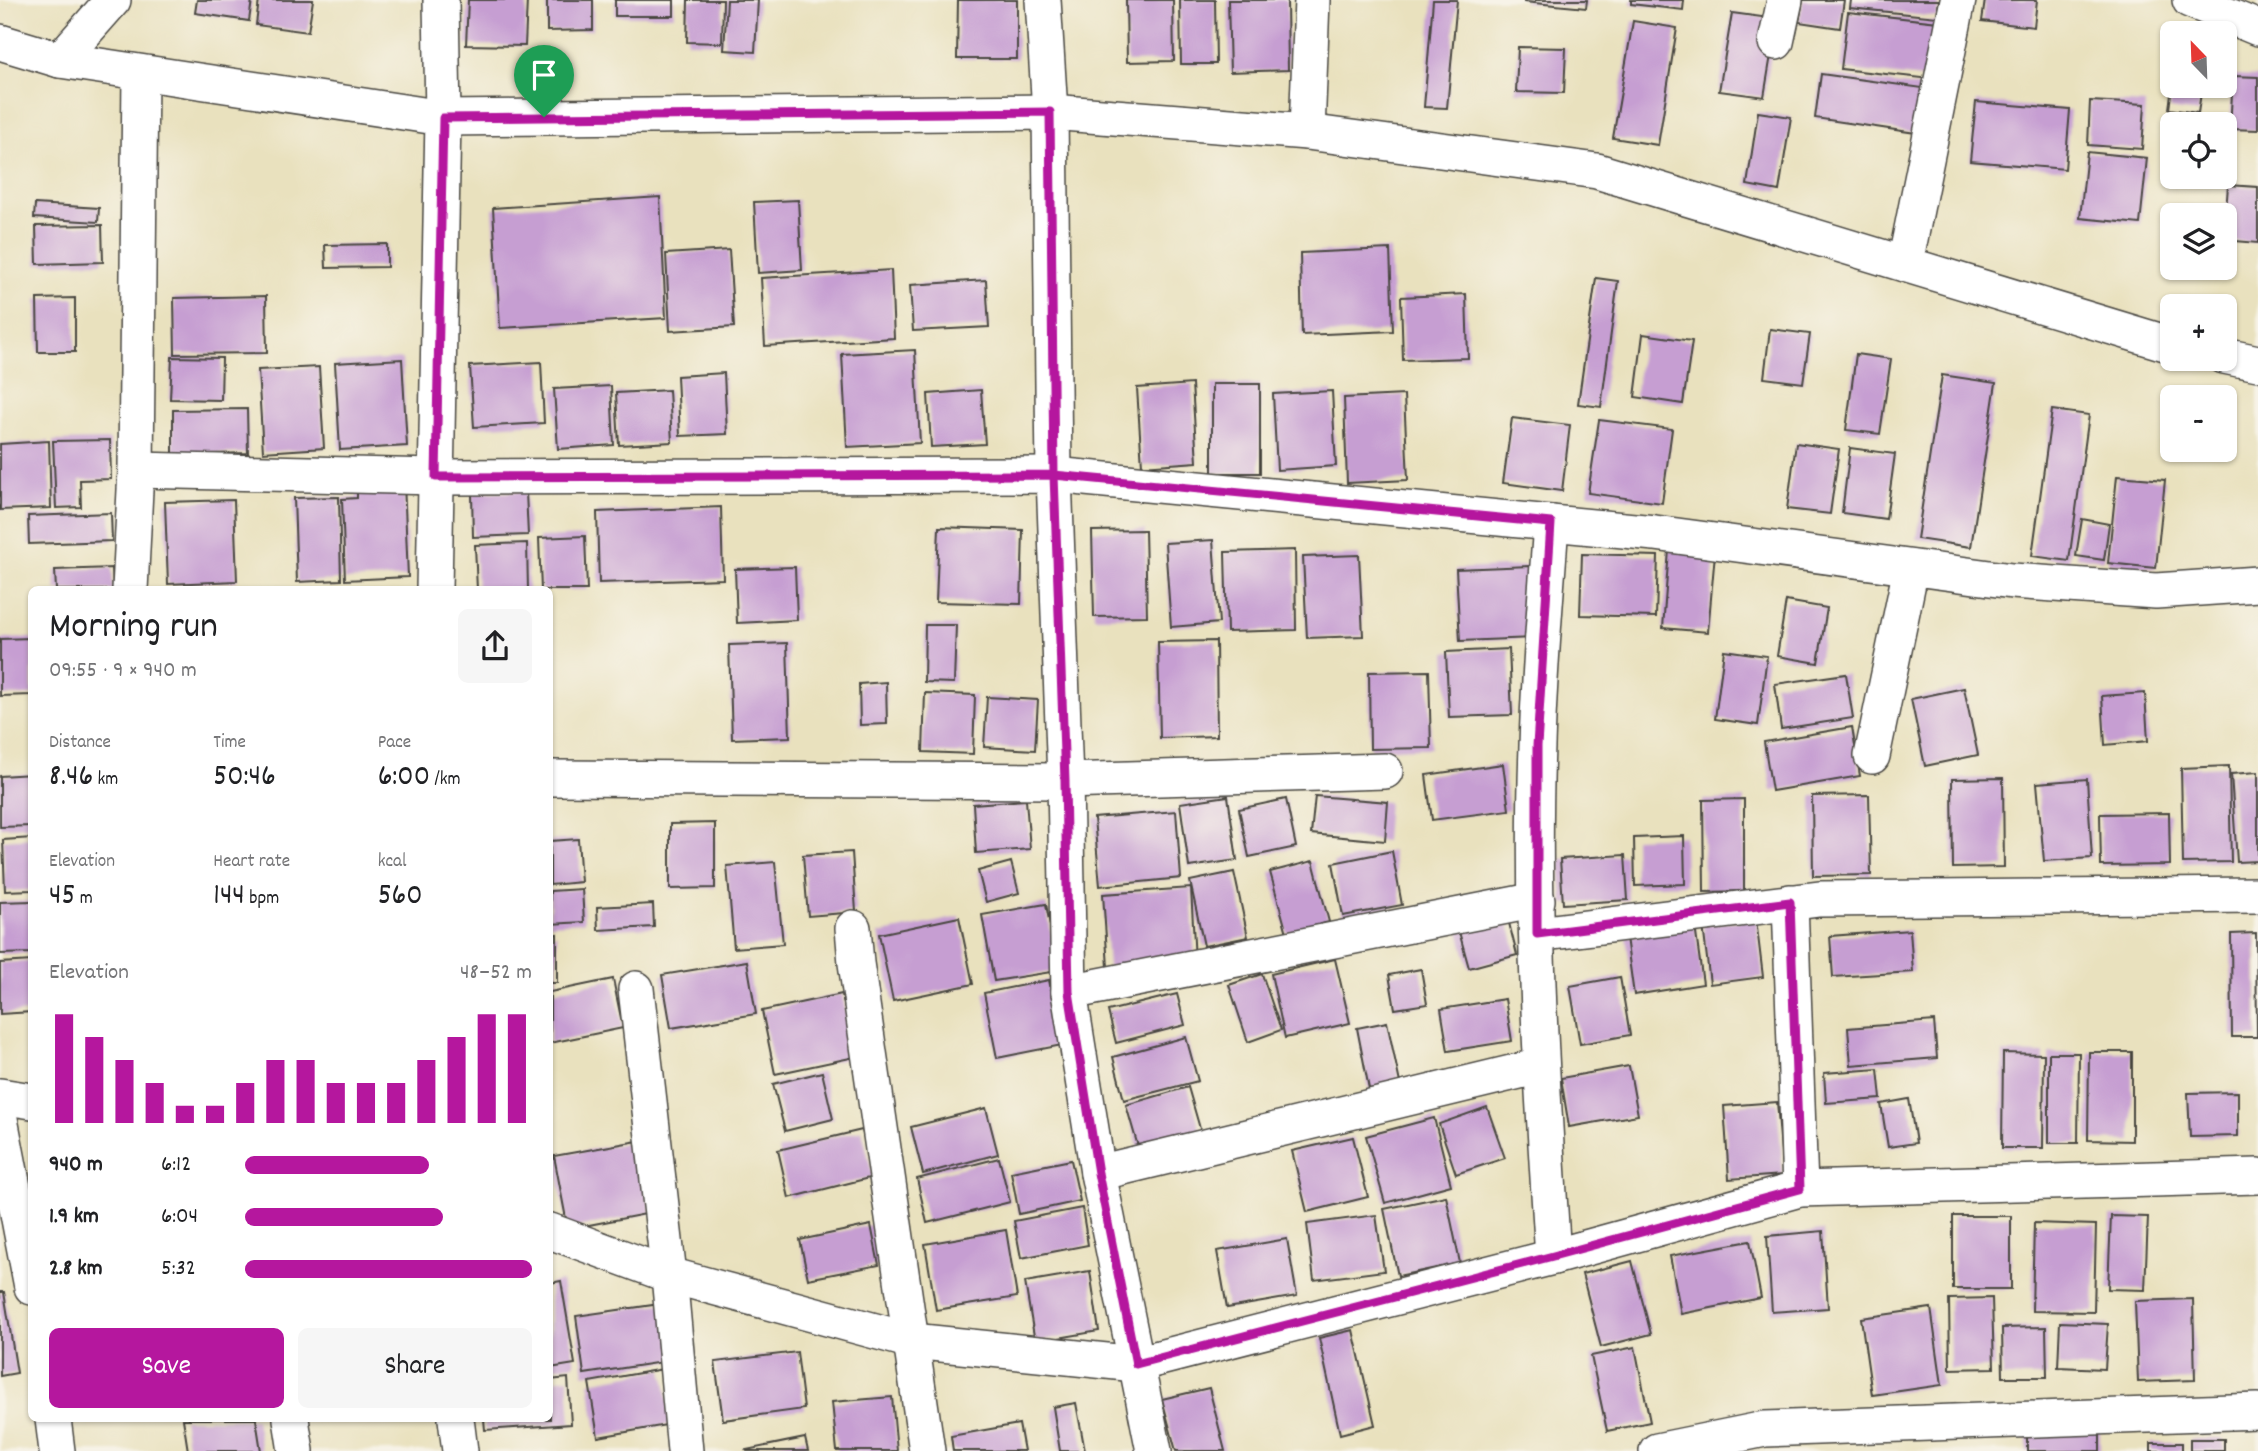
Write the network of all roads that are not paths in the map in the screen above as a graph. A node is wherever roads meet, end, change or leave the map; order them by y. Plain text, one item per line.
1 (113, 0) edge
2 (441, 0) edge
3 (1043, 0) edge
4 (1312, 0) edge
5 (1785, 0) edge
6 (1958, 0) edge
7 (2190, 0) edge
8 (2258, 28) edge
9 (1776, 41) dead end
10 (0, 43) edge
11 (60, 60) junction
12 (140, 73) junction
13 (1050, 112) junction
14 (443, 118) junction
15 (1307, 132) junction
16 (1905, 264) junction
17 (2160, 341) edge
18 (2237, 359) edge
19 (2258, 363) edge
20 (136, 470) junction
21 (1054, 475) junction
22 (436, 477) junction
23 (1551, 523) junction
24 (1910, 568) junction
25 (2258, 584) edge
26 (130, 586) edge
27 (434, 586) edge
28 (1872, 756) dead end
29 (1385, 771) dead end
30 (553, 779) edge
31 (1065, 781) junction
32 (2258, 895) edge
33 (1536, 900) junction
34 (1790, 902) junction
35 (853, 928) dead end
36 (1537, 934) junction
37 (636, 989) dead end
38 (1069, 992) junction
39 (1541, 1066) junction
40 (0, 1096) edge
41 (28, 1100) edge
42 (0, 1119) edge
43 (1098, 1173) junction
44 (2258, 1176) edge
45 (1800, 1189) junction
46 (553, 1232) edge
47 (1553, 1256) junction
48 (28, 1266) edge
49 (668, 1275) junction
50 (912, 1341) junction
51 (1136, 1364) junction
52 (2258, 1411) edge
53 (53, 1422) edge
54 (291, 1422) edge
55 (456, 1422) edge
56 (1868, 1438) edge
57 (1767, 1440) edge
58 (57, 1451) edge
59 (296, 1451) edge
60 (460, 1451) edge
61 (685, 1451) edge
62 (928, 1451) edge
63 (1154, 1451) edge
64 (1657, 1451) edge

1 - 11 street
2 - 14 street
3 - 13 street
4 - 15 street
5 - 9 street
6 - 16 street
7 - 8 street
10 - 11 street
11 - 12 street
12 - 14 street
12 - 20 street
13 - 14 street
13 - 15 street
13 - 21 street
14 - 22 street
15 - 16 street
16 - 17 street
18 - 19 street
20 - 22 street
20 - 26 street
21 - 22 street
21 - 23 street
21 - 31 street
22 - 27 street
23 - 24 street
23 - 33 street
24 - 25 street
24 - 28 street
29 - 31 street
30 - 31 street
31 - 38 street
32 - 34 street
33 - 36 street
33 - 38 street
34 - 36 street
34 - 45 street
35 - 50 street
36 - 39 street
37 - 49 street
38 - 43 street
39 - 43 street
39 - 47 street
40 - 41 street
42 - 48 street
43 - 51 street
44 - 45 street
45 - 47 street
46 - 49 street
47 - 51 street
49 - 50 street
49 - 61 street
50 - 51 street
50 - 62 street
51 - 63 street
52 - 56 street
53 - 58 street
54 - 59 street
55 - 60 street
56 - 57 street
57 - 64 street

